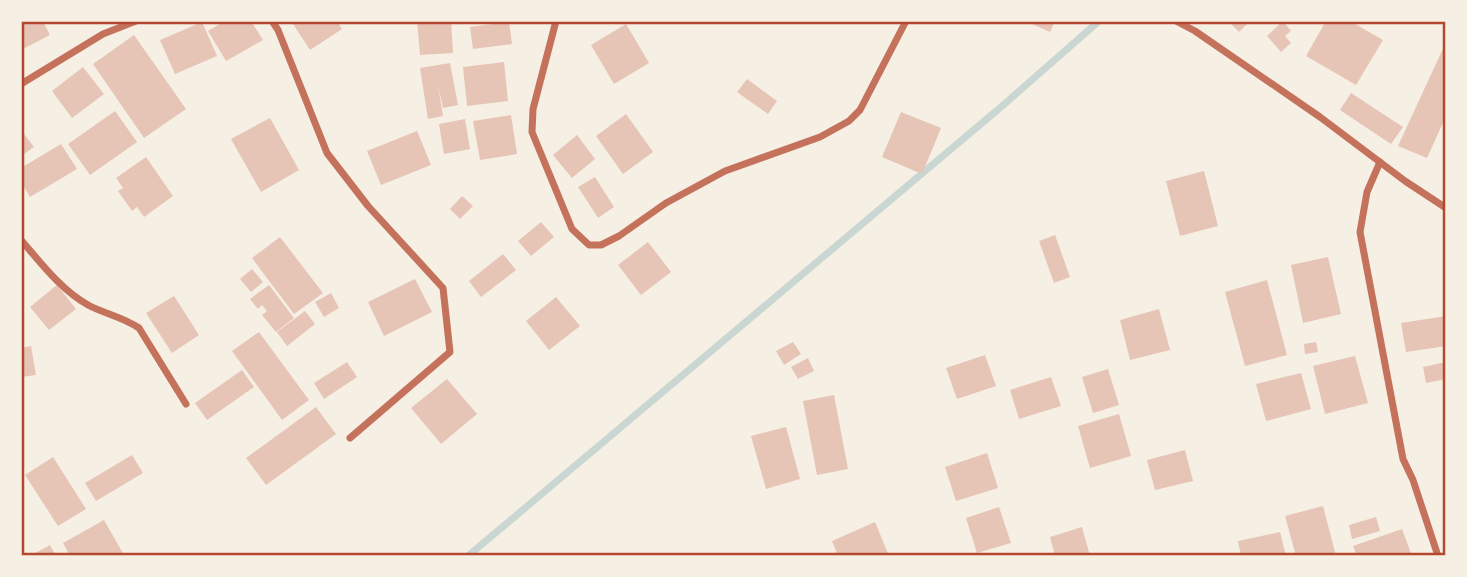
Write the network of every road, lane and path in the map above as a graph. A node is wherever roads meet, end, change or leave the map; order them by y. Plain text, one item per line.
1 (136, 21) edge
2 (272, 21) edge
3 (556, 21) edge
4 (906, 21) edge
5 (1176, 21) edge
6 (21, 84) edge
7 (1380, 162) junction
8 (1446, 208) edge
9 (21, 240) edge
10 (186, 404) dead end
11 (349, 438) dead end
12 (1438, 556) edge

1 - 6 street
2 - 11 street
3 - 4 street
5 - 7 street
7 - 8 street
7 - 12 street
9 - 10 street

